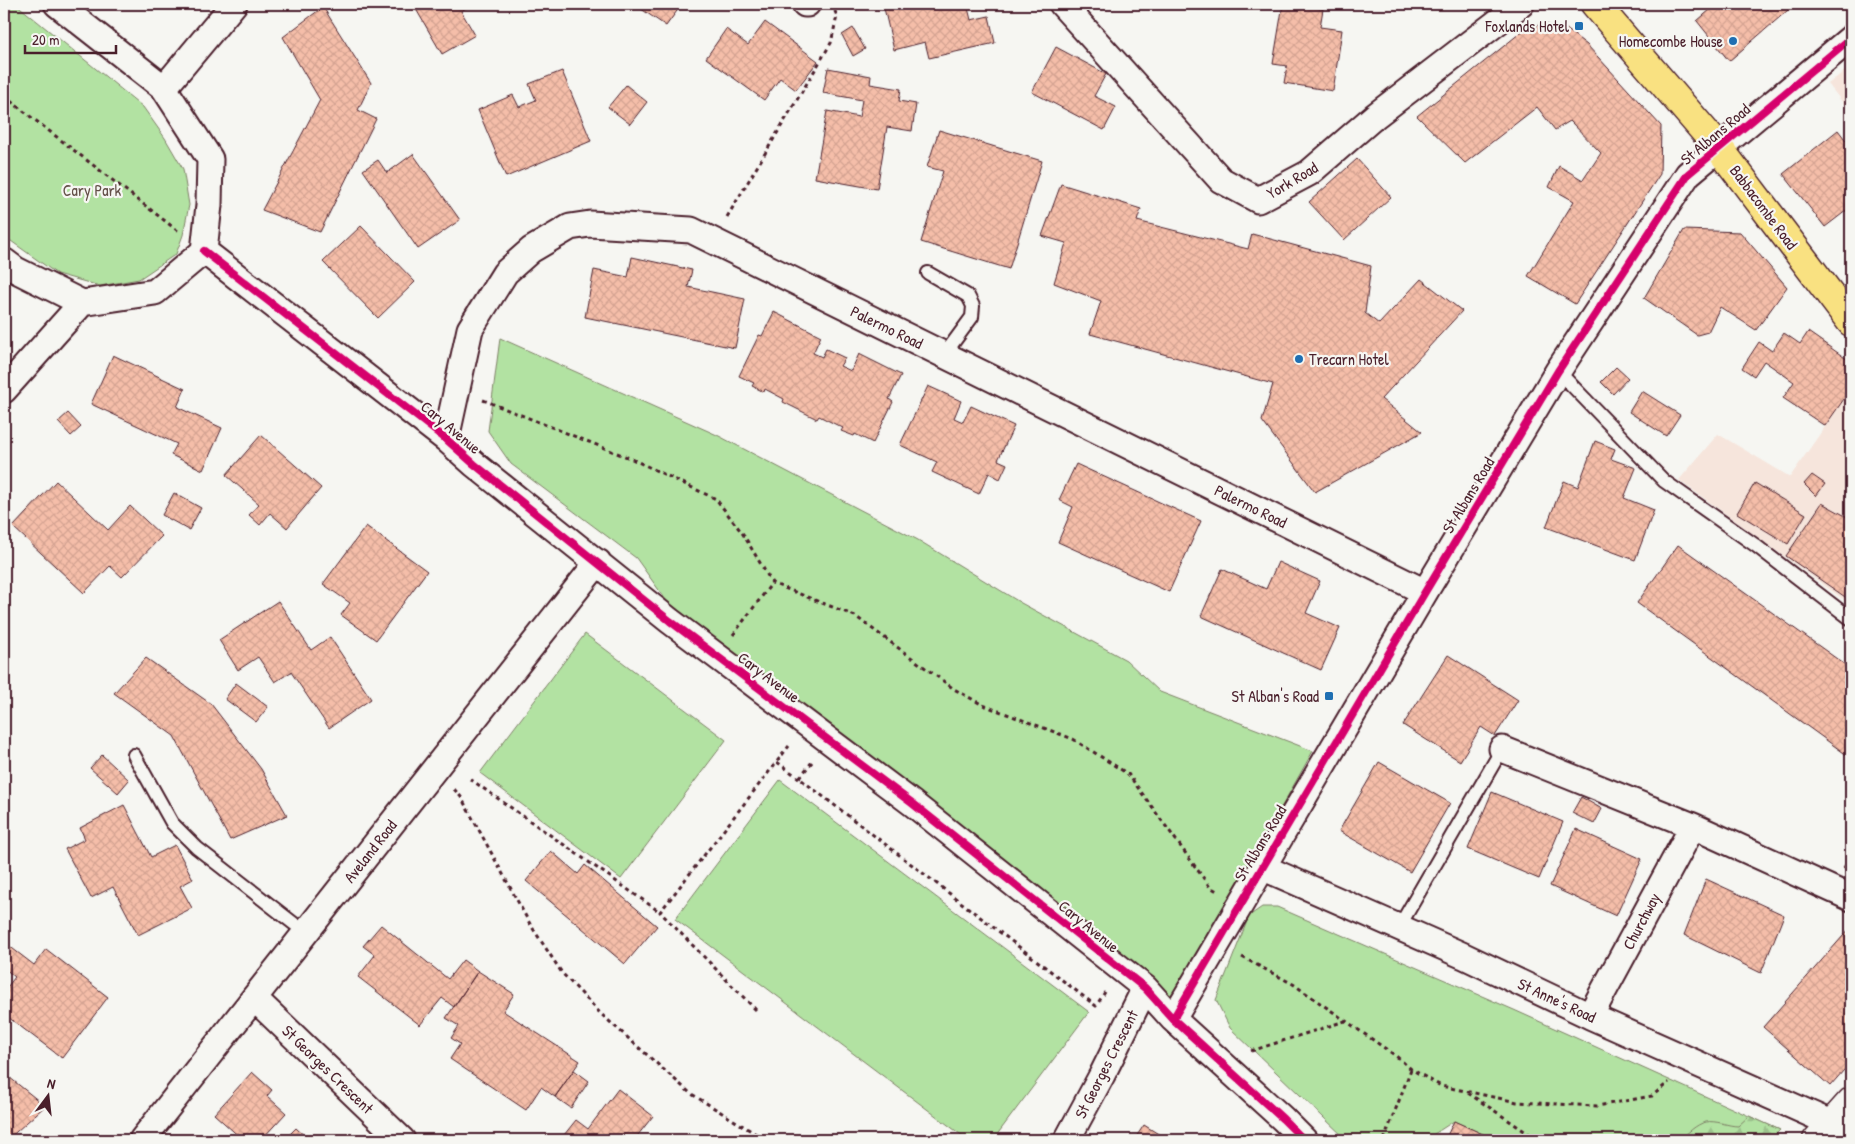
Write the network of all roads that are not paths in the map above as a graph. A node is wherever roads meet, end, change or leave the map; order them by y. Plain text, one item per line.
1 (57, 4) edge
2 (234, 4) edge
3 (1062, 4) edge
4 (1522, 4) edge
5 (1595, 4) edge
6 (1851, 38) edge
7 (164, 88) junction
8 (1719, 148) junction
9 (204, 251) junction
10 (4, 261) edge
11 (928, 273) dead end
12 (82, 303) junction
13 (1851, 322) edge
14 (944, 355) junction
15 (1558, 371) junction
16 (4, 390) edge
17 (446, 440) junction
18 (598, 562) junction
19 (1425, 592) junction
20 (1851, 619) edge
21 (1502, 749) joint
22 (134, 754) dead end
23 (1693, 826) junction
24 (1262, 867) junction
25 (1851, 898) edge
26 (1399, 927) junction
27 (306, 932) junction
28 (1145, 988) junction
29 (254, 998) junction
30 (1590, 1016) junction
31 (1173, 1019) junction
32 (1851, 1102) edge
33 (1833, 1132) edge
34 (142, 1140) edge
35 (402, 1140) edge
36 (1067, 1140) edge
37 (1304, 1140) edge

1 - 7 street
2 - 7 street
3 - 4 street, York Road
5 - 8 main road, Babbacombe Road
6 - 8 street, St Albans Road
7 - 9 street
8 - 13 main road, Babbacombe Road
8 - 15 street, St Albans Road
9 - 12 street
9 - 17 street, Cary Avenue
10 - 12 street
11 - 14 lane
12 - 16 street
14 - 17 street, Palermo Road
14 - 19 street, Palermo Road
15 - 19 street, St Albans Road
15 - 20 lane
17 - 18 street, Cary Avenue
18 - 27 street, Aveland Road
18 - 28 street, Cary Avenue
19 - 24 street, St Albans Road
21 - 23 street
21 - 26 lane
22 - 27 lane
23 - 25 street
23 - 30 street, Churchway
24 - 26 street, St Anne's Road
24 - 31 street, St Albans Road
26 - 30 street, St Anne's Road
27 - 29 street, Aveland Road
28 - 31 street, Cary Avenue
28 - 36 street, St Georges Crescent
29 - 34 street, Aveland Road
29 - 35 street, St Georges Crescent
30 - 33 street, St Anne's Road
31 - 37 street, Cary Avenue
32 - 33 street

